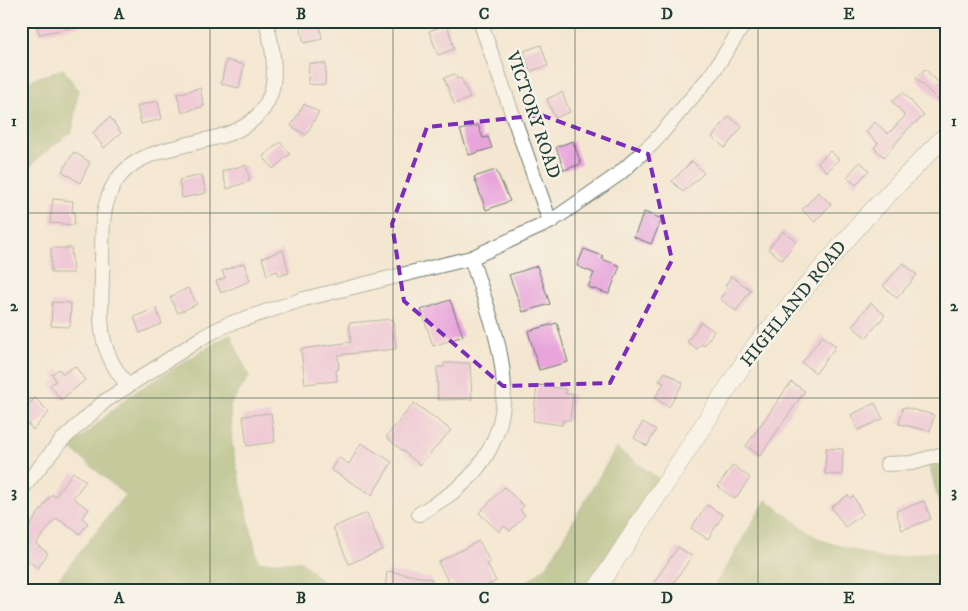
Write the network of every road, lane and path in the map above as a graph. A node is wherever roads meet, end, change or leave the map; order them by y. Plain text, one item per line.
1 (266, 21) edge
2 (480, 21) edge
3 (746, 21) edge
4 (947, 134) edge
5 (550, 222) junction
6 (471, 258) junction
7 (127, 385) junction
8 (947, 453) edge
9 (887, 464) dead end
10 (21, 490) edge
11 (419, 514) dead end
12 (596, 590) edge

1 - 7 street
2 - 5 street, VICTORY ROAD
3 - 5 street
4 - 12 street, HIGHLAND ROAD
5 - 6 street
6 - 7 street
6 - 11 street
7 - 10 street
8 - 9 street

